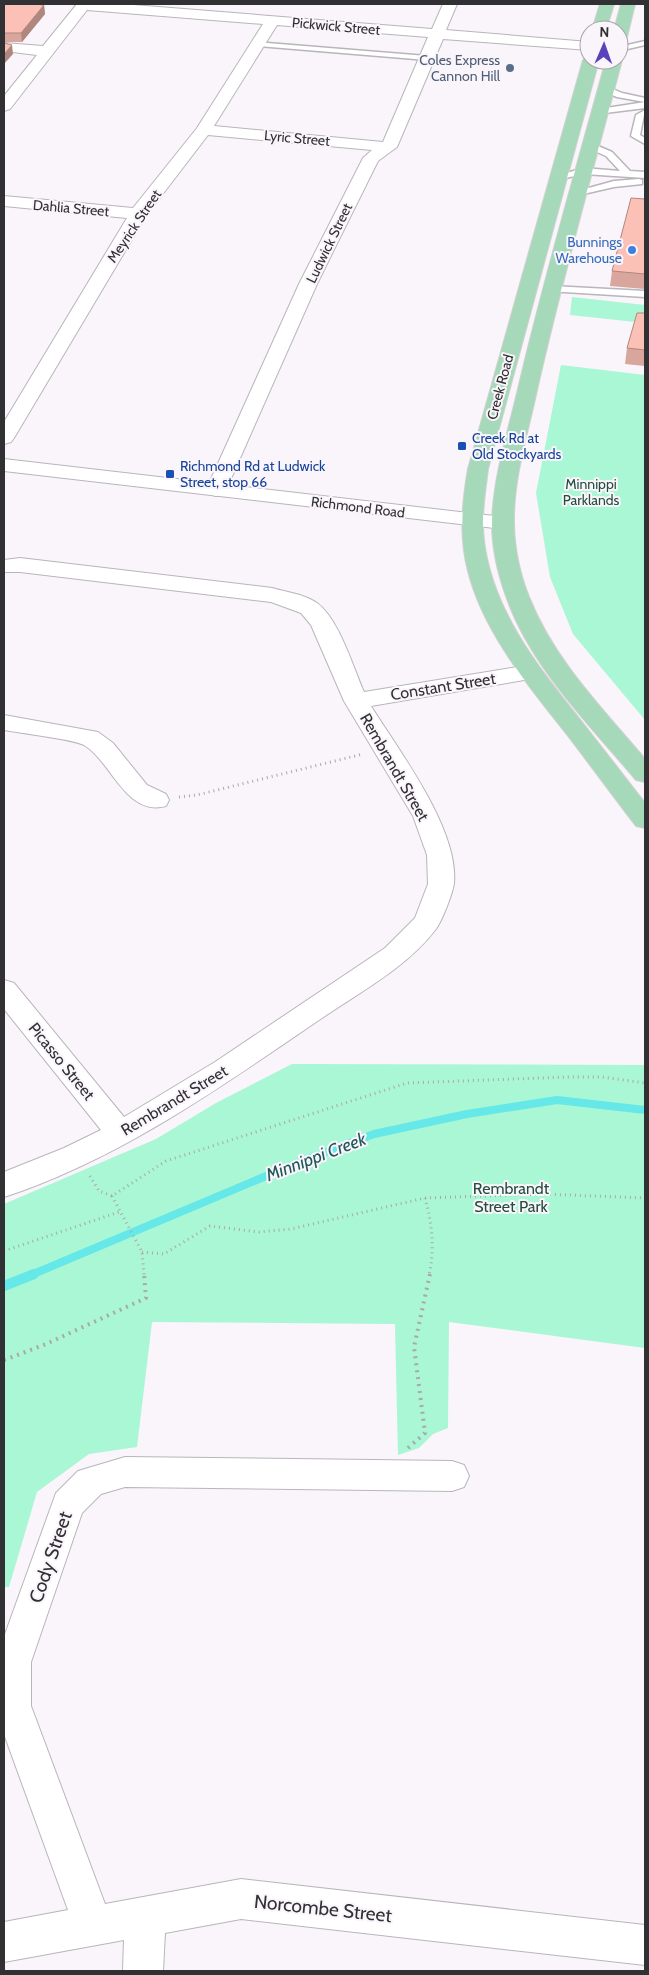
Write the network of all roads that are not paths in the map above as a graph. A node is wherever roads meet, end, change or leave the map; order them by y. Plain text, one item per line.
1 (83, 4) edge
2 (450, 4) edge
3 (607, 4) edge
4 (628, 4) edge
5 (602, 20) edge
6 (626, 20) edge
7 (272, 21) junction
8 (436, 34) junction
9 (258, 44) junction
10 (629, 44) edge
11 (645, 44) edge
12 (579, 45) edge
13 (4, 48) edge
14 (629, 50) edge
15 (47, 51) junction
16 (645, 51) edge
17 (426, 58) junction
18 (587, 70) edge
19 (611, 70) edge
20 (606, 89) junction
21 (645, 100) edge
22 (645, 105) edge
23 (4, 106) edge
24 (600, 112) junction
25 (645, 113) edge
26 (204, 130) junction
27 (645, 141) edge
28 (389, 146) junction
29 (591, 146) junction
30 (584, 171) junction
31 (627, 173) junction
32 (645, 175) edge
33 (559, 178) junction
34 (645, 183) edge
35 (579, 192) junction
36 (4, 201) edge
37 (138, 214) junction
38 (552, 289) junction
39 (645, 294) edge
40 (4, 438) edge
41 (4, 466) edge
42 (216, 490) junction
43 (471, 520) junction
44 (503, 523) junction
45 (4, 566) edge
46 (530, 672) junction
47 (356, 701) junction
48 (4, 723) edge
49 (645, 774) edge
50 (156, 800) road end
51 (645, 820) edge
52 (4, 990) edge
53 (121, 1133) junction
54 (4, 1185) edge
55 (452, 1476) dead end
56 (144, 1918) junction
57 (94, 1927) junction
58 (4, 1942) edge
59 (645, 1945) edge
60 (143, 1971) edge

1 - 7 street, Pickwick Street
1 - 15 street
2 - 8 street, Ludwick Street
3 - 5 main road
4 - 6 main road
7 - 8 street, Pickwick Street
7 - 9 street, Meyrick Street
8 - 12 street, Pickwick Street
8 - 17 street, Ludwick Street
9 - 17 lane
9 - 26 street, Meyrick Street
10 - 11 lane
13 - 15 street
14 - 16 lane
15 - 23 street
17 - 28 street, Ludwick Street
18 - 33 main road, Creek Road
19 - 20 main road, Creek Road
20 - 21 lane
20 - 24 main road, Creek Road
22 - 24 lane
24 - 29 main road, Creek Road
25 - 27 lane
26 - 28 street, Lyric Street
26 - 37 street, Meyrick Street
28 - 42 street, Ludwick Street
29 - 30 main road, Creek Road
29 - 31 lane
30 - 31 lane
30 - 33 lane
30 - 35 main road, Creek Road
31 - 32 lane
33 - 43 main road, Creek Road
34 - 35 lane
35 - 38 main road, Creek Road
36 - 37 street, Dahlia Street
37 - 40 street, Meyrick Street
38 - 39 lane
38 - 44 main road, Creek Road
41 - 42 street, Richmond Road
42 - 43 street, Richmond Road
43 - 44 street, Richmond Road
43 - 46 main road, Creek Road
44 - 49 main road, Creek Road
45 - 47 street, Rembrandt Street
46 - 47 street, Constant Street
46 - 51 main road, Creek Road
47 - 53 street, Rembrandt Street
48 - 50 street
52 - 53 street, Picasso Street
53 - 54 street, Rembrandt Street
55 - 57 street, Cody Street
56 - 57 street, Norcombe Street
56 - 59 street, Norcombe Street
56 - 60 street
57 - 58 street, Norcombe Street

